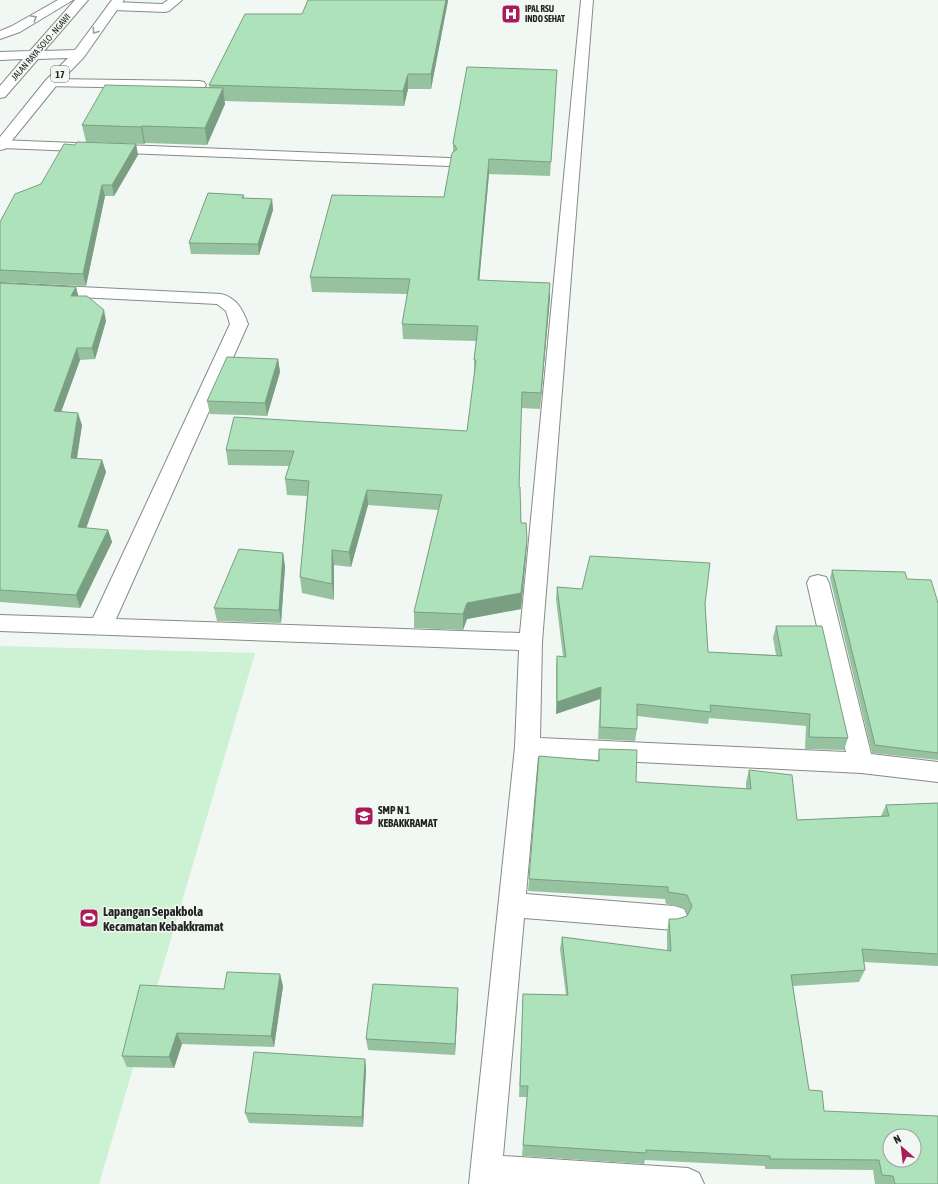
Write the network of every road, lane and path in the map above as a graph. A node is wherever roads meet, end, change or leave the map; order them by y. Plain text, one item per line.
1 (67, 0) edge
2 (82, 0) edge
3 (176, 0) edge
4 (586, 0) edge
5 (116, 3) edge
6 (0, 35) edge
7 (34, 54) junction
8 (79, 54) junction
9 (0, 56) edge
10 (69, 64) junction
11 (25, 65) junction
12 (0, 67) edge
13 (51, 83) junction
14 (199, 85) dead end
15 (0, 94) edge
16 (1, 145) edge
17 (449, 162) edge
18 (0, 288) edge
19 (818, 582) dead end
20 (0, 623) edge
21 (100, 626) junction
22 (531, 642) junction
23 (527, 747) junction
24 (861, 763) junction
25 (938, 772) edge
26 (511, 905) junction
27 (674, 918) edge
28 (486, 1177) edge
29 (688, 1184) edge

6 -> 1 main road
2 - 7 main road, JALAN RAYA SOLO - NGAWI
3 - 5 main road
4 - 22 main road
5 -> 8 main road, 17
7 - 8 main road
7 - 9 main road
7 - 11 main road, JALAN RAYA SOLO - NGAWI
8 - 10 main road, 17
10 - 11 main road
10 - 13 main road, 17
11 - 12 main road
11 - 15 main road, JALAN RAYA SOLO - NGAWI
13 - 14 main road
13 - 16 main road, 17
16 - 17 main road
18 - 21 main road
19 - 24 main road
20 - 21 main road
21 - 22 main road
22 - 23 main road
23 - 24 main road
23 - 26 main road
24 - 25 main road
26 - 27 main road
26 - 28 main road
28 - 29 main road

